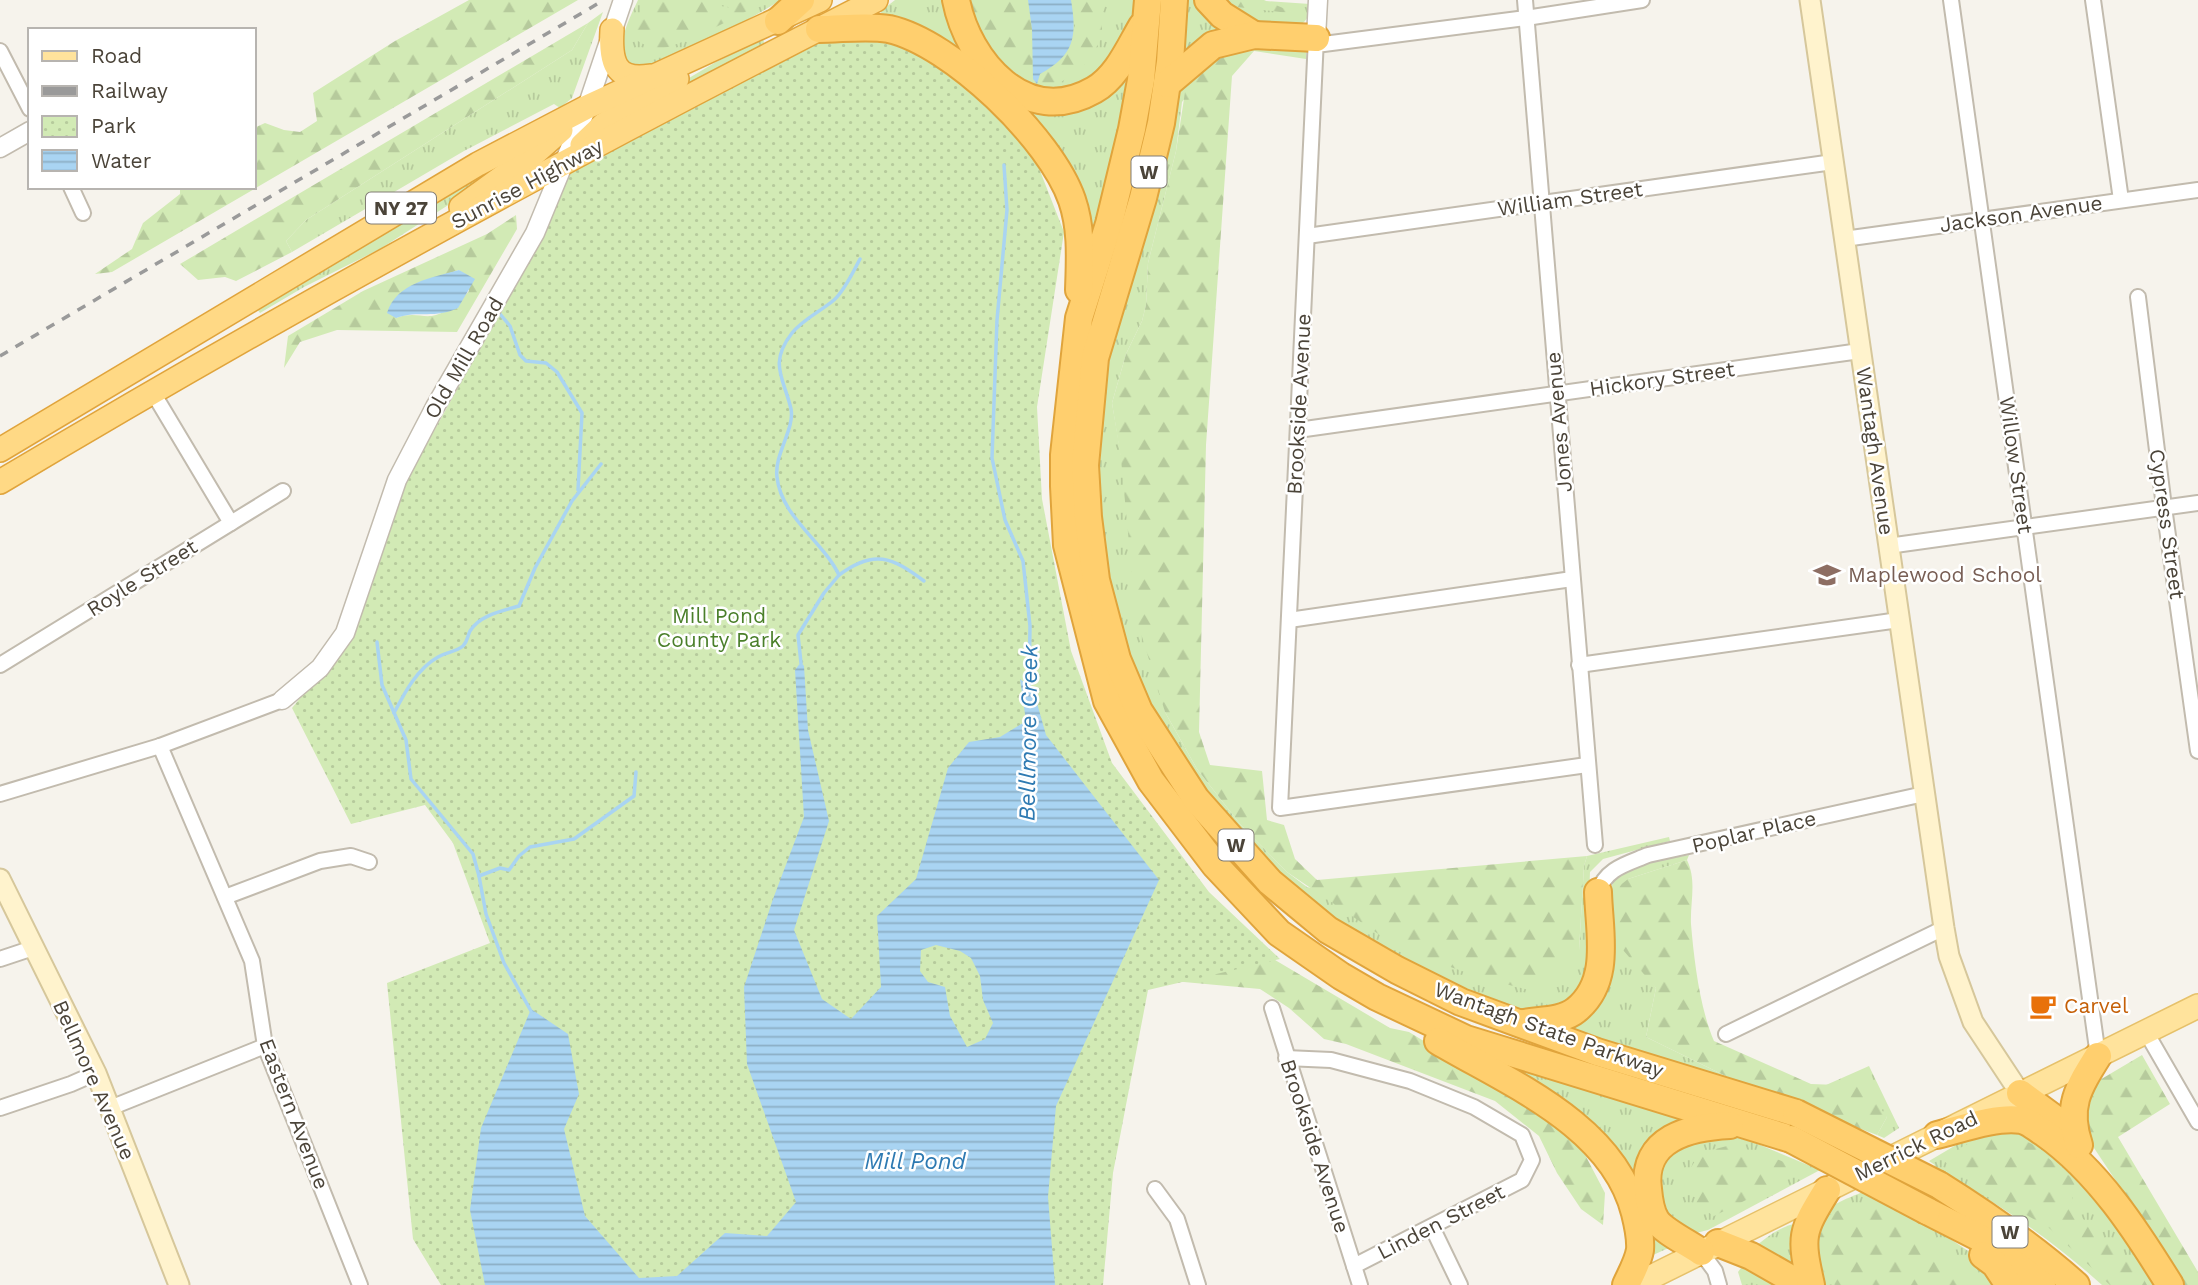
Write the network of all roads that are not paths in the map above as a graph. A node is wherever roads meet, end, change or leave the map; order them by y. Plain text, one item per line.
1 (623, 0) edge
2 (801, 0) edge
3 (820, 0) edge
4 (876, 0) edge
5 (956, 0) edge
6 (1174, 0) edge
7 (1208, 0) edge
8 (1318, 0) edge
9 (1525, 0) edge
10 (1642, 0) edge
11 (1810, 0) edge
12 (1951, 0) edge
13 (2093, 0) edge
14 (1147, 9) edge
15 (1526, 18) junction
16 (778, 21) junction
17 (819, 29) junction
18 (612, 30) junction
19 (1254, 35) junction
20 (1316, 42) junction
21 (0, 51) edge
22 (703, 55) junction
23 (663, 72) junction
24 (1167, 84) junction
25 (28, 105) edge
26 (587, 107) junction
27 (28, 132) edge
28 (0, 148) edge
29 (1833, 162) junction
30 (562, 164) junction
31 (72, 189) edge
32 (2198, 190) edge
33 (2121, 200) junction
34 (1541, 203) junction
35 (83, 213) dead end
36 (1981, 220) junction
37 (1307, 236) junction
38 (429, 237) junction
39 (1844, 239) junction
40 (2138, 297) dead end
41 (1079, 318) junction
42 (169, 348) junction
43 (1860, 351) junction
44 (183, 373) junction
45 (152, 391) junction
46 (1557, 394) junction
47 (1298, 430) junction
48 (0, 450) edge
49 (0, 482) edge
50 (283, 491) dead end
51 (2198, 503) edge
52 (2164, 508) junction
53 (231, 523) junction
54 (2024, 527) junction
55 (1888, 546) junction
56 (1572, 579) junction
57 (1289, 620) junction
58 (1899, 620) junction
59 (0, 665) edge
60 (1579, 665) junction
61 (282, 700) joint
62 (160, 746) junction
63 (2198, 751) edge
64 (1587, 765) junction
65 (0, 793) edge
66 (1924, 794) junction
67 (1595, 845) dead end
68 (369, 862) dead end
69 (0, 879) edge
70 (1598, 892) joint
71 (225, 897) junction
72 (1944, 928) junction
73 (33, 948) junction
74 (0, 959) edge
75 (1377, 997) junction
76 (2198, 1006) edge
77 (1272, 1008) dead end
78 (1521, 1023) junction
79 (2146, 1032) junction
80 (1726, 1034) dead end
81 (265, 1046) junction
82 (2098, 1056) junction
83 (1286, 1058) junction
84 (96, 1073) junction
85 (2020, 1093) junction
86 (0, 1108) edge
87 (110, 1108) junction
88 (2198, 1122) edge
89 (1740, 1124) junction
90 (1794, 1126) junction
91 (1937, 1135) junction
92 (2082, 1154) junction
93 (1155, 1189) dead end
94 (1827, 1190) junction
95 (2105, 1192) junction
96 (1927, 1211) junction
97 (1432, 1227) junction
98 (2015, 1236) junction
99 (1710, 1247) junction
100 (1354, 1266) junction
101 (179, 1285) edge
102 (360, 1285) edge
103 (1198, 1285) edge
104 (1360, 1285) edge
105 (1460, 1285) edge
106 (1626, 1285) edge
107 (1634, 1285) edge
108 (1718, 1285) edge
109 (1802, 1285) edge
110 (1811, 1285) edge
111 (2010, 1285) edge
112 (2042, 1285) edge
113 (2076, 1285) edge
114 (2084, 1285) edge
115 (2170, 1285) edge

1 - 18 street, Old Mill Road
2 - 16 highway
3 - 16 highway, Sunrise Highway / NY 27
4 - 17 highway, Sunrise Highway / NY 27
5 - 14 highway
6 - 24 highway, Wantagh State Parkway / W
7 - 19 highway
8 - 20 street, Brookside Avenue
9 - 15 street, Jones Avenue
10 - 15 street
11 - 29 main road, Wantagh Avenue
12 - 36 street, Willow Street
13 - 33 street
14 - 41 highway, Wantagh State Parkway / W
15 - 20 street
15 - 34 street, Jones Avenue
16 - 22 highway, Sunrise Highway / NY 27
17 - 30 highway, Sunrise Highway / NY 27
17 - 41 highway
18 - 23 highway
18 - 26 street, Old Mill Road
19 - 20 highway
19 - 24 highway
20 - 37 street, Brookside Avenue
21 - 25 street
22 - 23 highway, Sunrise Highway / NY 27
22 - 30 highway
23 - 26 highway, Sunrise Highway / NY 27
24 - 78 highway, Wantagh State Parkway / W
26 - 30 street, Old Mill Road
26 - 38 highway
26 - 42 highway, Sunrise Highway / NY 27
27 - 28 street
29 - 34 street, William Street
29 - 39 main road, Wantagh Avenue
30 - 38 highway, Sunrise Highway / NY 27
30 - 61 street, Old Mill Road
31 - 35 street
32 - 33 street, Jackson Avenue
33 - 36 street, Jackson Avenue
34 - 37 street, William Street
34 - 46 street, Jones Avenue
36 - 39 street, Jackson Avenue
36 - 54 street, Willow Street
37 - 47 street, Brookside Avenue
38 - 44 highway, Sunrise Highway / NY 27
39 - 43 main road, Wantagh Avenue
40 - 52 street, Cypress Street
41 - 75 highway, Wantagh State Parkway / W
42 - 44 street
42 - 48 highway, Sunrise Highway / NY 27
43 - 46 street, Hickory Street
43 - 55 main road, Wantagh Avenue
44 - 45 highway, Sunrise Highway / NY 27
45 - 49 highway, Sunrise Highway / NY 27
45 - 53 street
46 - 47 street, Hickory Street
46 - 56 street, Jones Avenue
47 - 57 street, Brookside Avenue
50 - 53 street, Royle Street
51 - 52 street
52 - 54 street
52 - 63 street, Cypress Street
53 - 59 street, Royle Street
54 - 55 street
54 - 82 street, Willow Street
55 - 58 main road, Wantagh Avenue
56 - 57 street
56 - 60 street, Jones Avenue
57 - 64 street, Brookside Avenue
58 - 60 street
58 - 66 main road, Wantagh Avenue
60 - 64 street, Jones Avenue
61 - 62 street
62 - 65 street
62 - 71 street, Eastern Avenue
64 - 67 street, Jones Avenue
66 - 70 street, Poplar Place
66 - 72 main road, Wantagh Avenue
68 - 71 street
69 - 73 main road, Bellmore Avenue
70 - 78 highway
71 - 81 street, Eastern Avenue
72 - 80 street
72 - 85 main road, Wantagh Avenue
73 - 74 street
73 - 84 main road, Bellmore Avenue
75 - 89 highway, Wantagh State Parkway / W
75 - 106 highway
76 - 79 main road, Merrick Road
77 - 83 street, Brookside Avenue
78 - 90 highway, Wantagh State Parkway / W
79 - 82 main road, Merrick Road
79 - 88 street
81 - 87 street
81 - 102 street, Eastern Avenue
82 - 85 main road, Merrick Road
82 - 92 highway
83 - 97 street, Linden Street
83 - 100 street, Brookside Avenue
84 - 86 street
84 - 87 main road, Bellmore Avenue
85 - 91 main road, Merrick Road
85 - 92 highway
87 - 101 main road, Bellmore Avenue
89 - 90 highway, Wantagh State Parkway / W
89 - 99 highway
90 - 96 highway, Wantagh State Parkway / W, bridge
90 - 98 highway, Wantagh State Parkway / W, bridge
91 - 94 main road, Merrick Road
91 - 95 highway
92 - 95 highway
93 - 103 street
94 - 99 main road, Merrick Road
94 - 110 highway
95 - 115 highway
96 - 111 highway
96 - 112 highway, Wantagh State Parkway / W
97 - 100 street, Linden Street
97 - 105 street
98 - 113 highway, Wantagh State Parkway / W
98 - 114 highway
99 - 107 main road, Merrick Road
99 - 108 street
99 - 109 highway
100 - 104 street, Brookside Avenue

